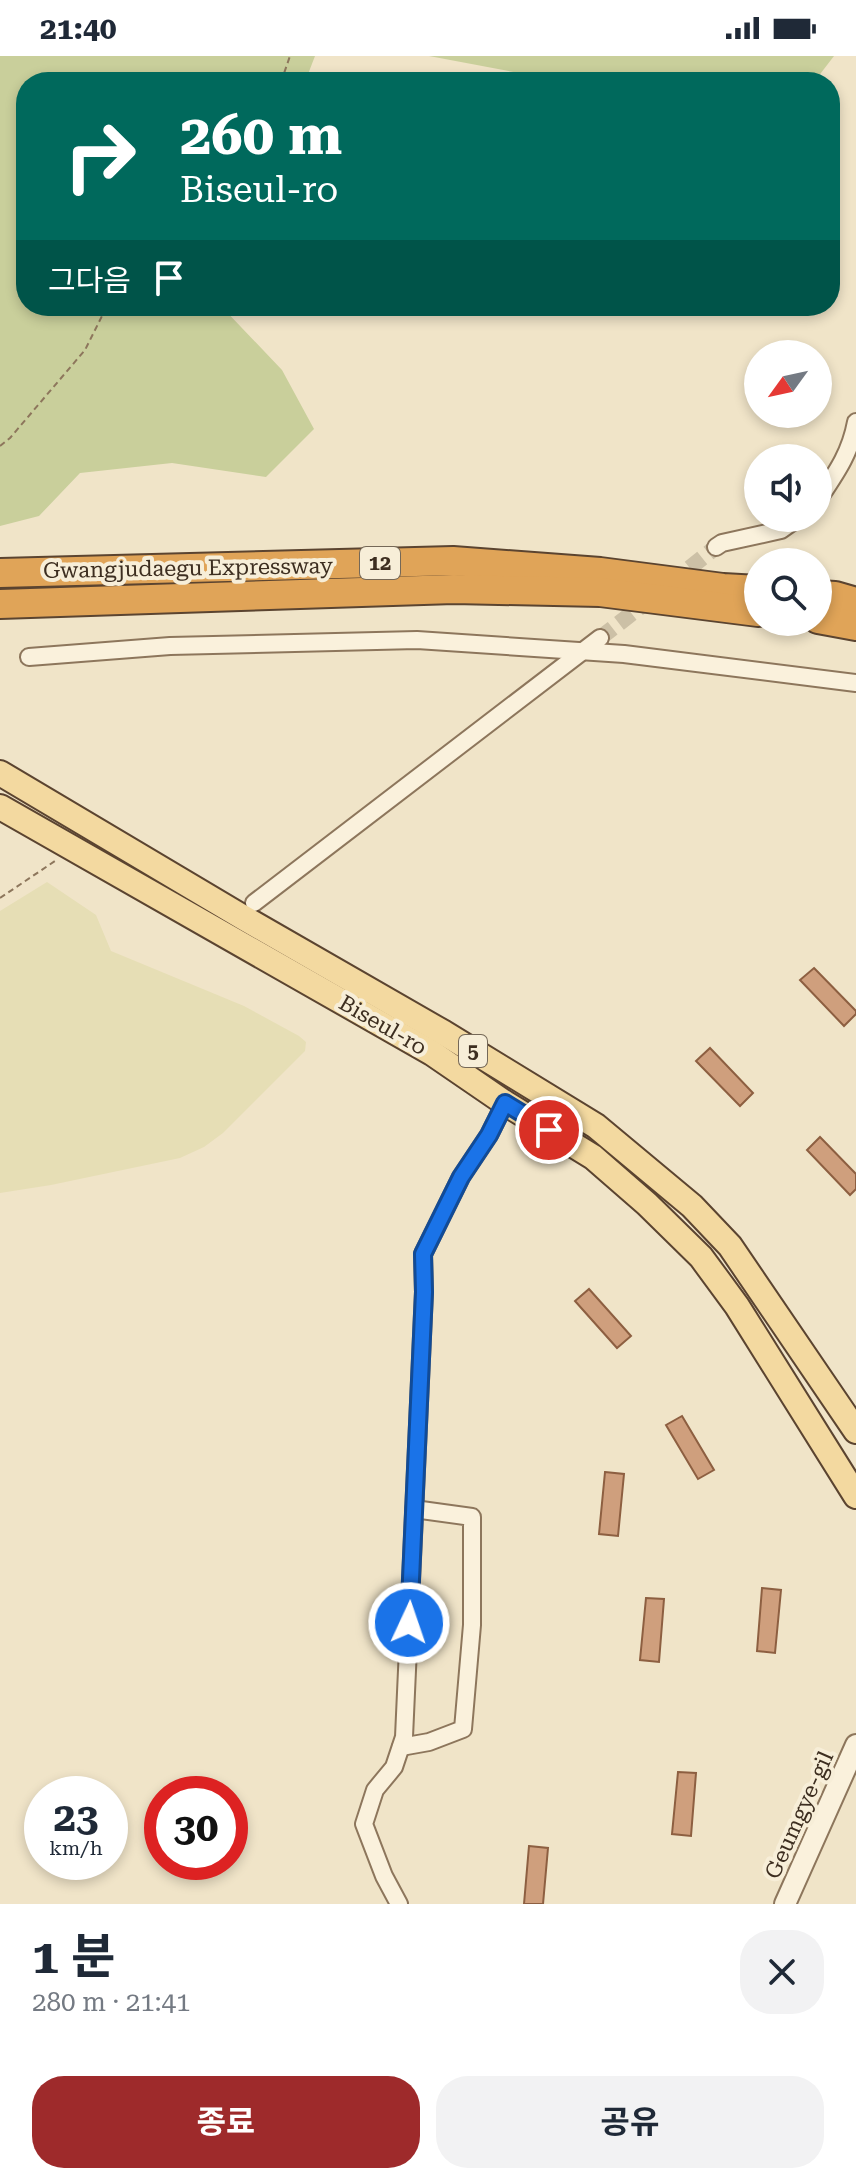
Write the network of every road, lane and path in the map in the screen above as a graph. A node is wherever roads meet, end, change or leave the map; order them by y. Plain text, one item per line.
1 (102, 316) edge
2 (856, 422) edge
3 (0, 446) edge
4 (832, 479) edge
5 (772, 532) edge
6 (716, 547) tunnel mouth
7 (0, 573) edge
8 (744, 589) edge
9 (832, 596) edge
10 (856, 602) edge
11 (0, 604) edge
12 (744, 610) edge
13 (832, 622) edge
14 (856, 626) edge
15 (600, 638) tunnel mouth
16 (584, 652) junction
17 (29, 657) dead end
18 (856, 683) edge
19 (0, 773) edge
20 (0, 807) edge
21 (74, 848) junction
22 (0, 898) edge
23 (254, 903) dead end
24 (505, 1103) junction
25 (856, 1431) edge
26 (856, 1496) edge
27 (414, 1509) junction
28 (856, 1745) edge
29 (401, 1747) junction
30 (399, 1904) edge
31 (785, 1904) edge

1 - 3 path
2 - 4 street
5 - 6 street
7 - 8 highway, Gwangjudaegu Expressway / 12
9 - 10 highway
11 - 12 highway, Gwangjudaegu Expressway / 12
13 - 14 highway
15 - 16 street
16 - 17 street
16 - 18 street
16 - 23 street
19 - 25 main road, Biseul-ro / 5
20 - 21 main road, Biseul-ro / 5
21 - 22 path
21 - 24 main road, Biseul-ro / 5
24 - 26 main road, Biseul-ro / 5
24 - 27 street
27 - 29 street
27 - 29 street
28 - 31 street, Geumgye-gil
29 - 30 street

